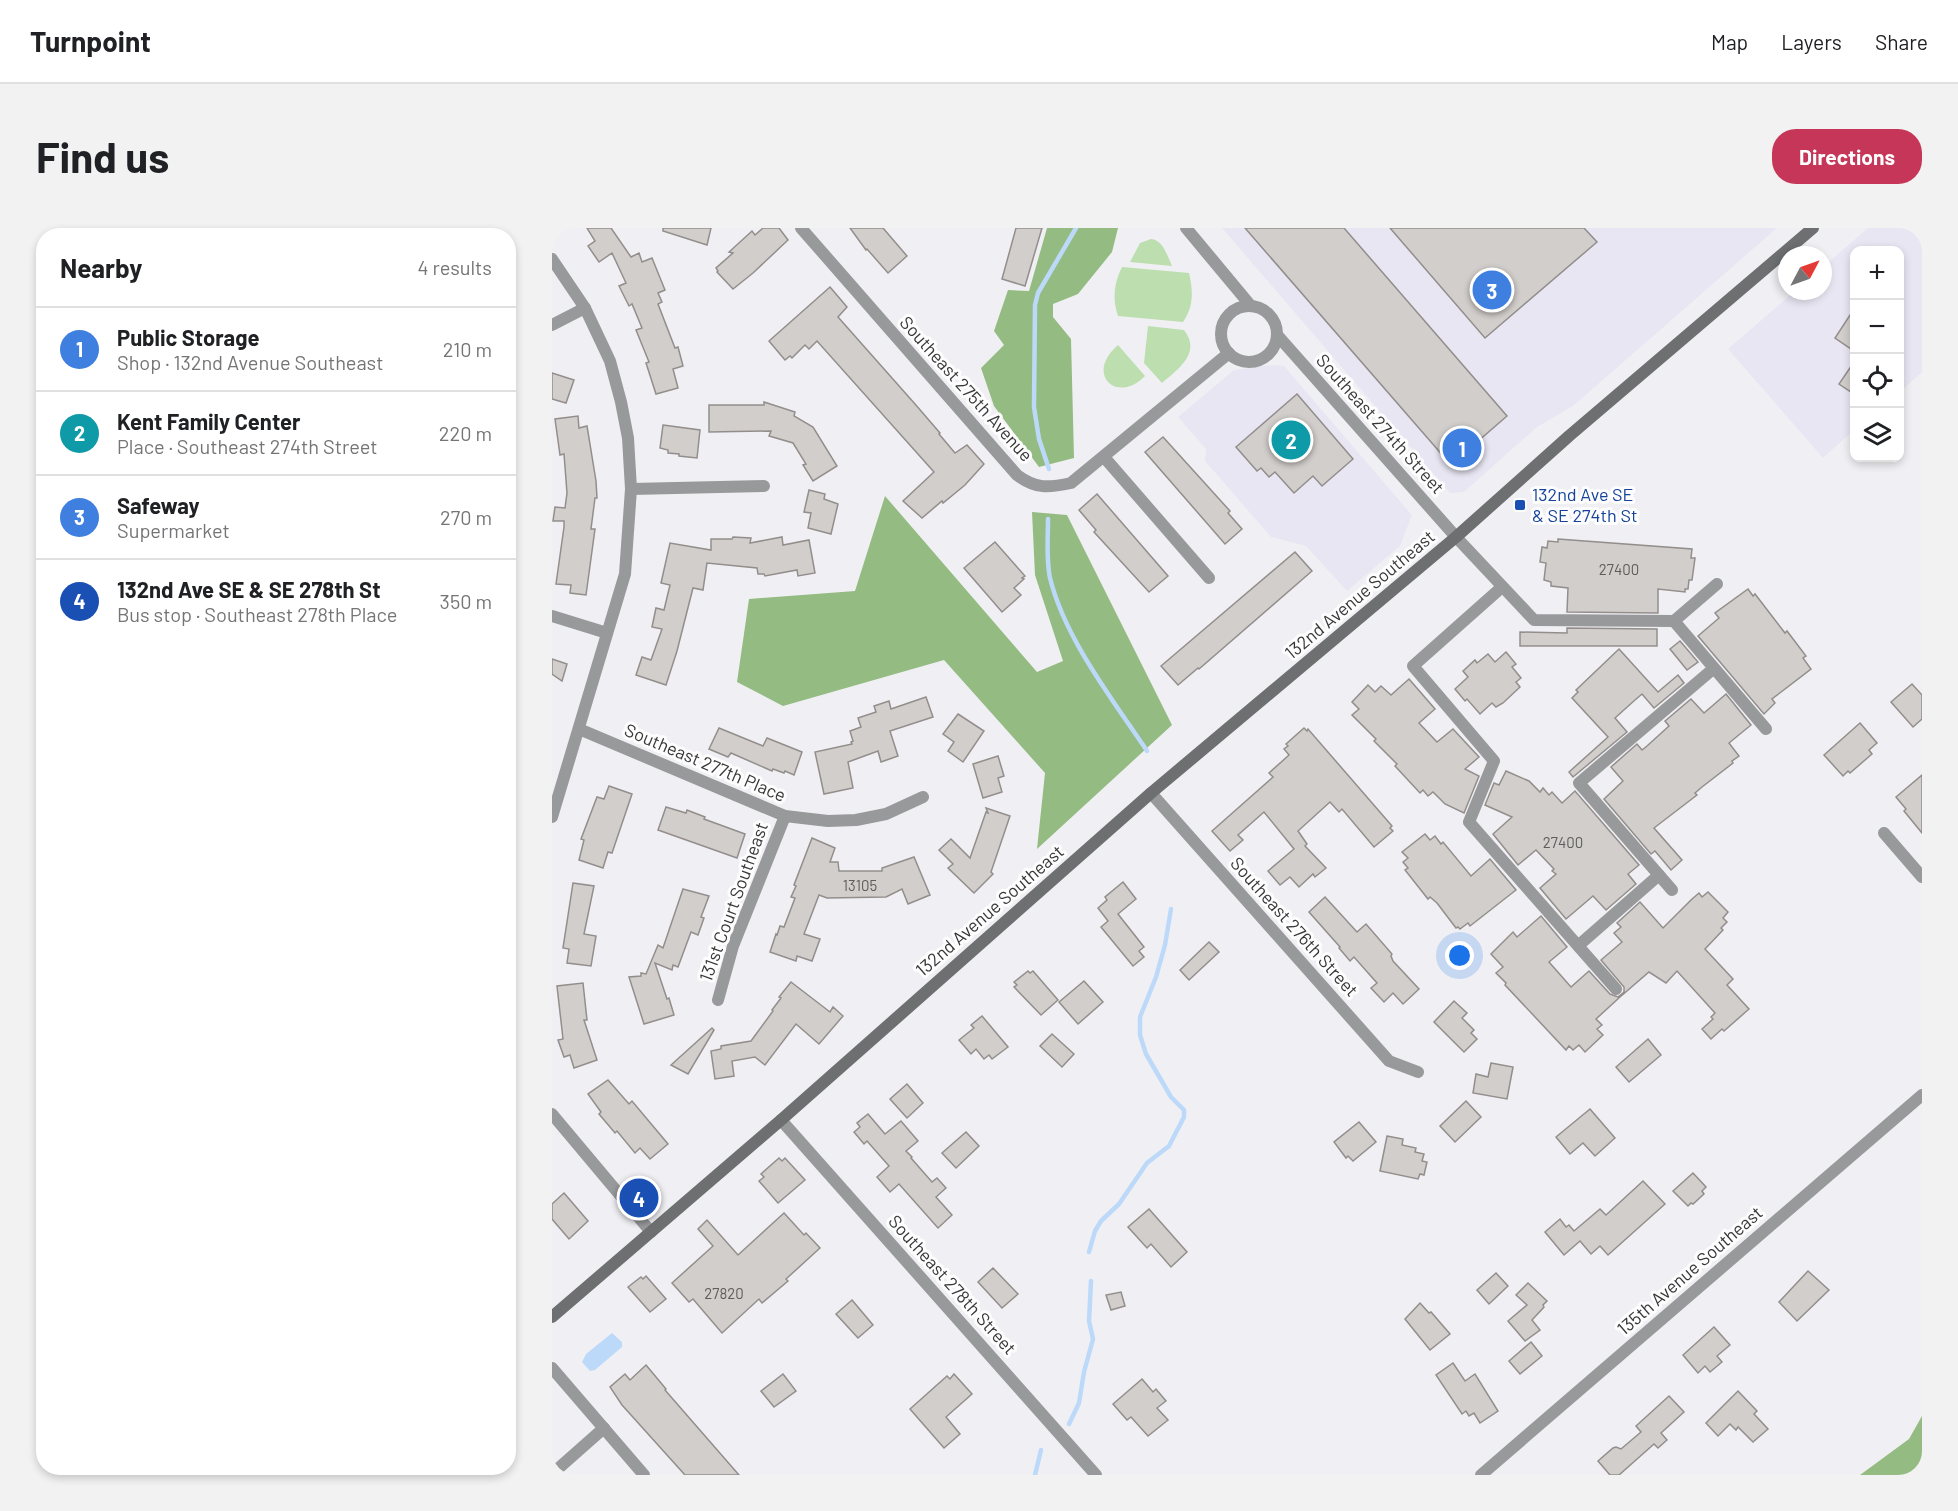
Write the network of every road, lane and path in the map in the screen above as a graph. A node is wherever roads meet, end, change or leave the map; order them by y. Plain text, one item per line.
1 (801, 228) edge
2 (1186, 228) edge
3 (1813, 228) edge
4 (552, 259) edge
5 (1251, 306) junction
6 (585, 308) junction
7 (552, 325) edge
8 (1278, 336) junction
9 (1229, 353) junction
10 (1104, 457) junction
11 (764, 486) dead end
12 (631, 489) junction
13 (1456, 537) junction
14 (1209, 578) dead end
15 (1717, 584) dead end
16 (1502, 587) junction
17 (552, 616) edge
18 (1674, 621) junction
19 (607, 633) junction
20 (1713, 669) junction
21 (579, 729) junction
22 (1766, 729) dead end
23 (1151, 793) junction
24 (923, 797) dead end
25 (785, 816) junction
26 (552, 817) edge
27 (1884, 833) dead end
28 (1659, 875) junction
29 (1922, 877) edge
30 (1672, 890) dead end
31 (1579, 945) junction
32 (1616, 989) dead end
33 (718, 1000) dead end
34 (1418, 1072) dead end
35 (1922, 1095) edge
36 (552, 1114) edge
37 (781, 1120) junction
38 (651, 1232) junction
39 (552, 1317) edge
40 (552, 1368) edge
41 (604, 1428) junction
42 (552, 1474) edge
43 (644, 1475) edge
44 (1096, 1475) edge
45 (1481, 1475) edge

1 - 10 street, Southeast 275th Avenue
2 - 5 street, Southeast 274th Street
3 - 13 main road, 132nd Avenue Southeast
4 - 6 street
5 - 8 street, Southeast 274th Street
5 - 9 street
6 - 7 street
6 - 12 street
8 - 9 street
8 - 13 street, Southeast 274th Street
9 - 10 street, Southeast 275th Avenue
10 - 14 street
11 - 12 street
12 - 19 street
13 - 16 street, 132nd Avenue Southeast
13 - 23 main road, 132nd Avenue Southeast
15 - 18 street
16 - 18 street, 132nd Avenue Southeast
16 - 31 street
17 - 19 street
18 - 20 street
19 - 21 street
20 - 22 street
20 - 28 street
21 - 25 street, Southeast 277th Place
21 - 26 street
23 - 34 street, Southeast 276th Street
23 - 37 main road, 132nd Avenue Southeast
24 - 25 street, Southeast 277th Place
25 - 33 street, 131st Court Southeast
27 - 29 street
28 - 30 street
28 - 31 street
31 - 32 street
35 - 45 street, 135th Avenue Southeast
36 - 38 street
37 - 38 main road, 132nd Avenue Southeast
37 - 44 street, Southeast 278th Street
38 - 39 main road, 132nd Avenue Southeast
40 - 41 street
41 - 42 street
41 - 43 street

